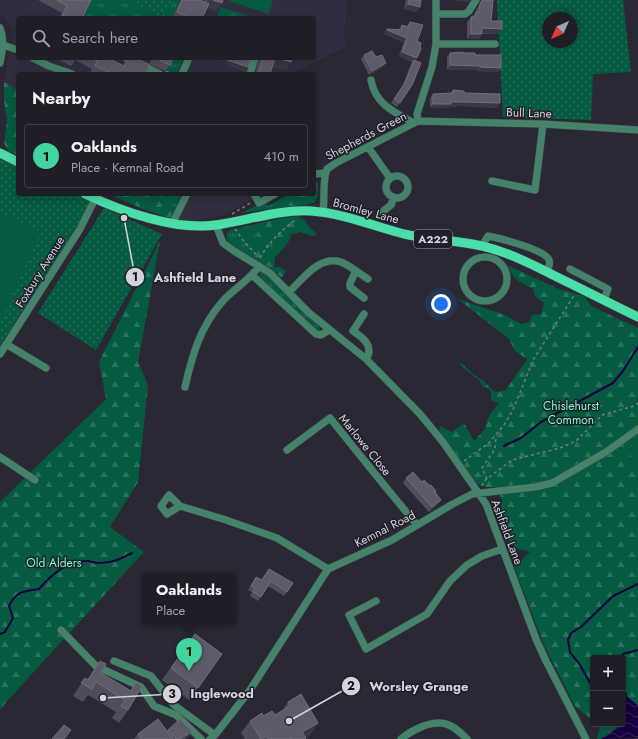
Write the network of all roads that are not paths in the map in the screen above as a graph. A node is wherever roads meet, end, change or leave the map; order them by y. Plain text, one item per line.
1 (436, 0) edge
2 (476, 0) edge
3 (436, 14) junction
4 (0, 28) edge
5 (436, 44) junction
6 (495, 44) dead end
7 (3, 45) junction
8 (16, 49) edge
9 (37, 60) edge
10 (130, 60) edge
11 (187, 60) edge
12 (254, 60) edge
13 (0, 63) edge
14 (66, 72) edge
15 (156, 72) edge
16 (183, 72) edge
17 (251, 72) edge
18 (372, 80) dead end
19 (416, 122) junction
20 (543, 124) junction
21 (638, 130) edge
22 (368, 147) junction
23 (0, 153) edge
24 (16, 161) edge
25 (325, 173) junction
26 (316, 174) edge
27 (390, 178) junction
28 (492, 181) dead end
29 (89, 196) edge
30 (186, 196) edge
31 (255, 196) edge
32 (271, 196) edge
33 (394, 197) junction
34 (95, 199) junction
35 (323, 212) junction
36 (382, 212) dead end
37 (172, 224) junction
38 (216, 225) junction
39 (482, 246) junction
40 (510, 255) junction
41 (260, 262) junction
42 (504, 269) junction
43 (570, 269) dead end
44 (356, 271) junction
45 (547, 272) junction
46 (252, 275) junction
47 (368, 279) dead end
48 (289, 292) junction
49 (364, 298) dead end
50 (604, 300) junction
51 (364, 314) dead end
52 (638, 317) edge
53 (329, 330) junction
54 (6, 344) junction
55 (0, 354) edge
56 (366, 359) junction
57 (46, 368) dead end
58 (185, 387) dead end
59 (638, 429) edge
60 (287, 450) dead end
61 (0, 457) edge
62 (35, 480) dead end
63 (479, 494) junction
64 (180, 506) dead end
65 (417, 525) junction
66 (502, 549) junction
67 (328, 568) junction
68 (376, 601) dead end
69 (61, 630) dead end
70 (114, 661) dead end
71 (213, 737) edge
72 (201, 739) edge
73 (401, 739) edge
74 (466, 739) edge
75 (586, 739) edge

1 - 3 street
2 - 3 street
3 - 5 street
4 - 7 street
5 - 6 street
5 - 19 street
7 - 8 street
7 - 13 street
9 - 14 street
10 - 15 street
11 - 16 street
12 - 17 street
18 - 19 street
19 - 20 street, Bull Lane
19 - 22 street, Shepherds Green
20 - 21 street, Bull Lane
20 - 28 street
22 - 25 street, Shepherds Green
22 - 27 street
23 - 24 main road
25 - 26 street, Shepherds Green
25 - 35 street, Shepherds Green
27 - 33 street
27 - 33 street
29 - 34 main road, A222
30 - 37 street
31 - 32 street
33 - 36 street
34 - 37 main road, A222
34 - 54 street, Foxbury Avenue
35 - 38 main road, Bromley Lane / A222
35 - 39 main road, Bromley Lane / A222
37 - 38 main road, A222
38 - 41 street, Ashfield Lane
39 - 40 main road, Bromley Lane / A222
39 - 45 street
40 - 42 street
40 - 45 main road, Bromley Lane / A222
41 - 46 street
41 - 48 street, Ashfield Lane
42 - 42 street
43 - 50 street
44 - 47 street
44 - 48 street
44 - 49 street
45 - 50 main road, Bromley Lane / A222
46 - 53 street
46 - 58 street
48 - 53 street, Ashfield Lane
50 - 52 main road, Bromley Lane / A222
51 - 56 street
53 - 56 street, Ashfield Lane
54 - 55 street, Foxbury Avenue
54 - 57 street
56 - 63 street, Ashfield Lane
59 - 63 street, Kemnal Road
60 - 65 street, Marlowe Close
61 - 62 street
63 - 65 street, Kemnal Road
63 - 66 street, Ashfield Lane
64 - 67 street
65 - 67 street, Kemnal Road
66 - 68 street
66 - 75 street, Ashfield Lane
67 - 71 street
69 - 72 street
70 - 71 street
73 - 74 street

